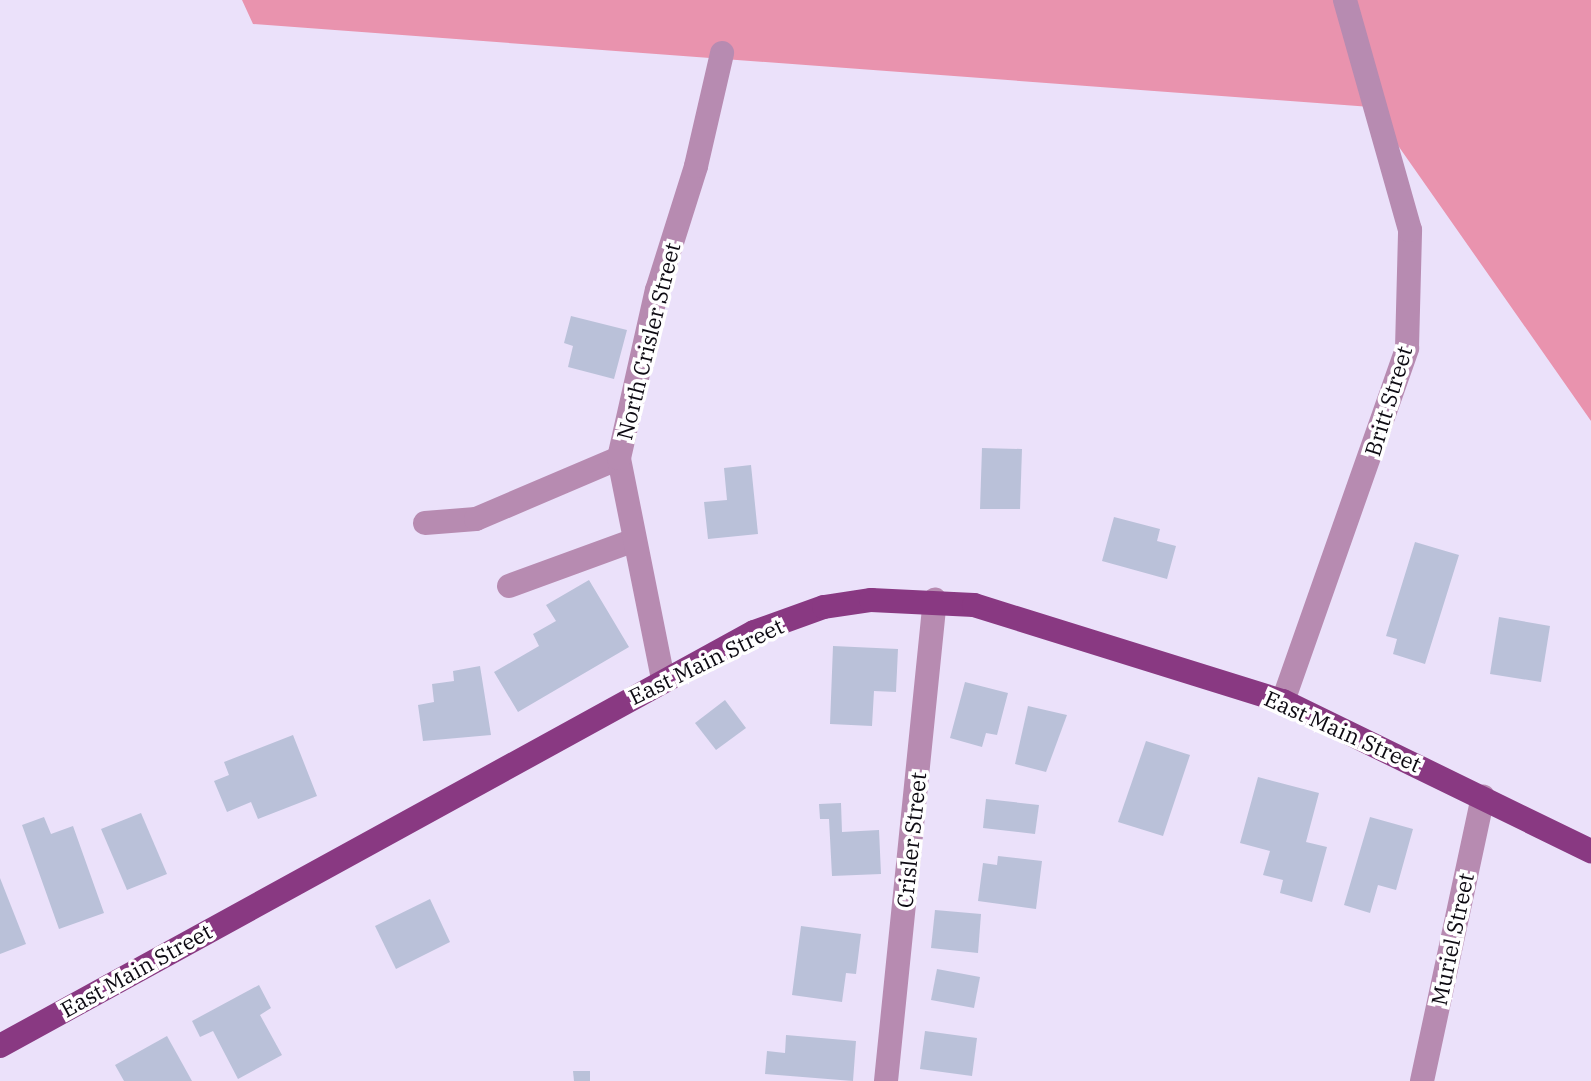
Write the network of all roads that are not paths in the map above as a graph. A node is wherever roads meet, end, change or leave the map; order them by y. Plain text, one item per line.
1 (1345, 0) edge
2 (722, 53) dead end
3 (619, 458) junction
4 (425, 523) dead end
5 (632, 541) junction
6 (509, 586) dead end
7 (935, 599) junction
8 (663, 679) junction
9 (1283, 701) junction
10 (1483, 796) junction
11 (1591, 851) edge
12 (0, 1046) edge
13 (886, 1081) edge
14 (1422, 1081) edge

1 - 9 street, Britt Street
2 - 3 street, North Crisler Street
3 - 4 street
3 - 5 street, North Crisler Street
5 - 6 street
5 - 8 street, North Crisler Street
7 - 8 main road, East Main Street
7 - 9 main road, East Main Street
7 - 13 street, Crisler Street
8 - 12 main road, East Main Street
9 - 10 main road, East Main Street
10 - 11 main road, East Main Street
10 - 14 street, Muriel Street

